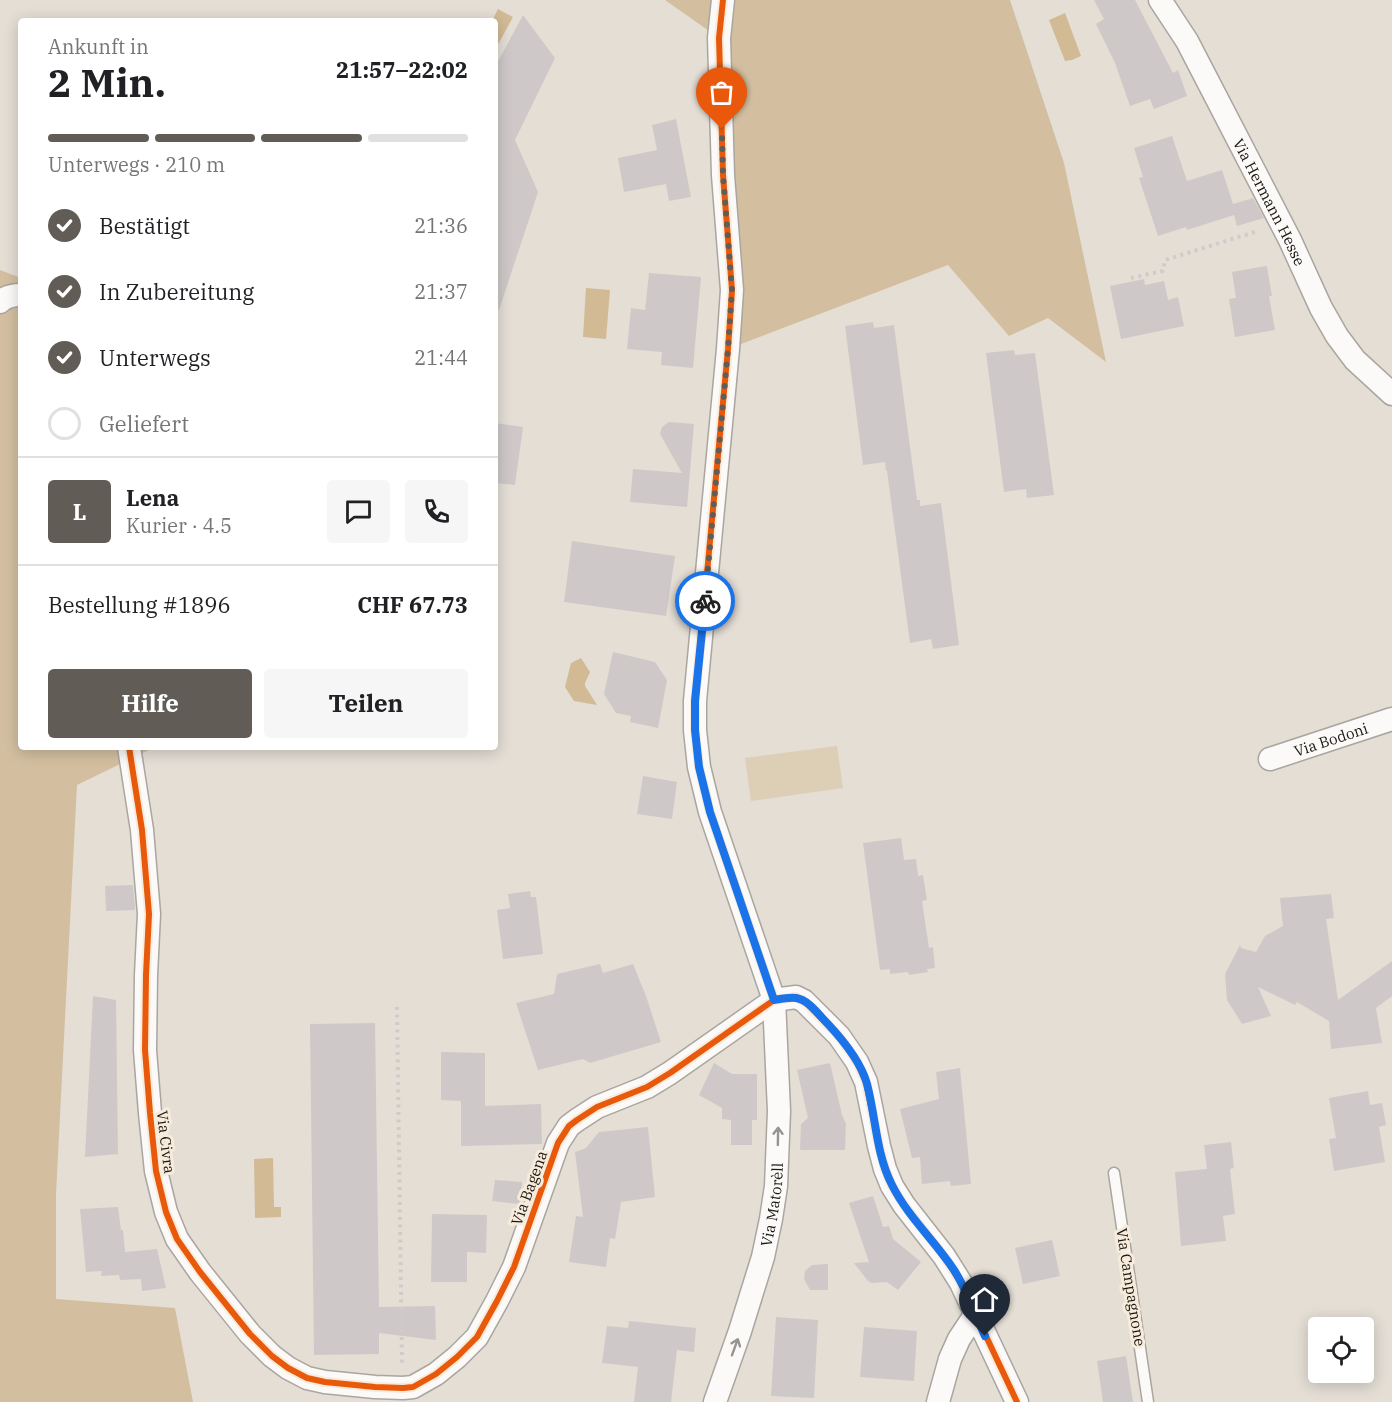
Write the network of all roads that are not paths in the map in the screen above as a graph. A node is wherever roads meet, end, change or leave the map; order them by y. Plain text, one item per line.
1 (723, 0) edge
2 (1160, 0) edge
3 (1392, 394) edge
4 (1392, 719) edge
5 (129, 750) edge
6 (1270, 759) dead end
7 (774, 1000) junction
8 (1114, 1173) dead end
9 (975, 1315) junction
10 (412, 1392) edge
11 (715, 1402) edge
12 (938, 1402) edge
13 (1017, 1402) edge
14 (1148, 1402) edge

1 - 7 street, Via Matorèll
2 - 3 street, Via Hermann Hesse
4 - 6 street, Via Bodoni
5 - 10 street, Via Civra
7 - 9 street
7 - 10 street, Via Bagena
11 -> 7 street, Via Matorèll
8 - 14 lane, Via Campagnone
9 - 12 street
9 - 13 street

